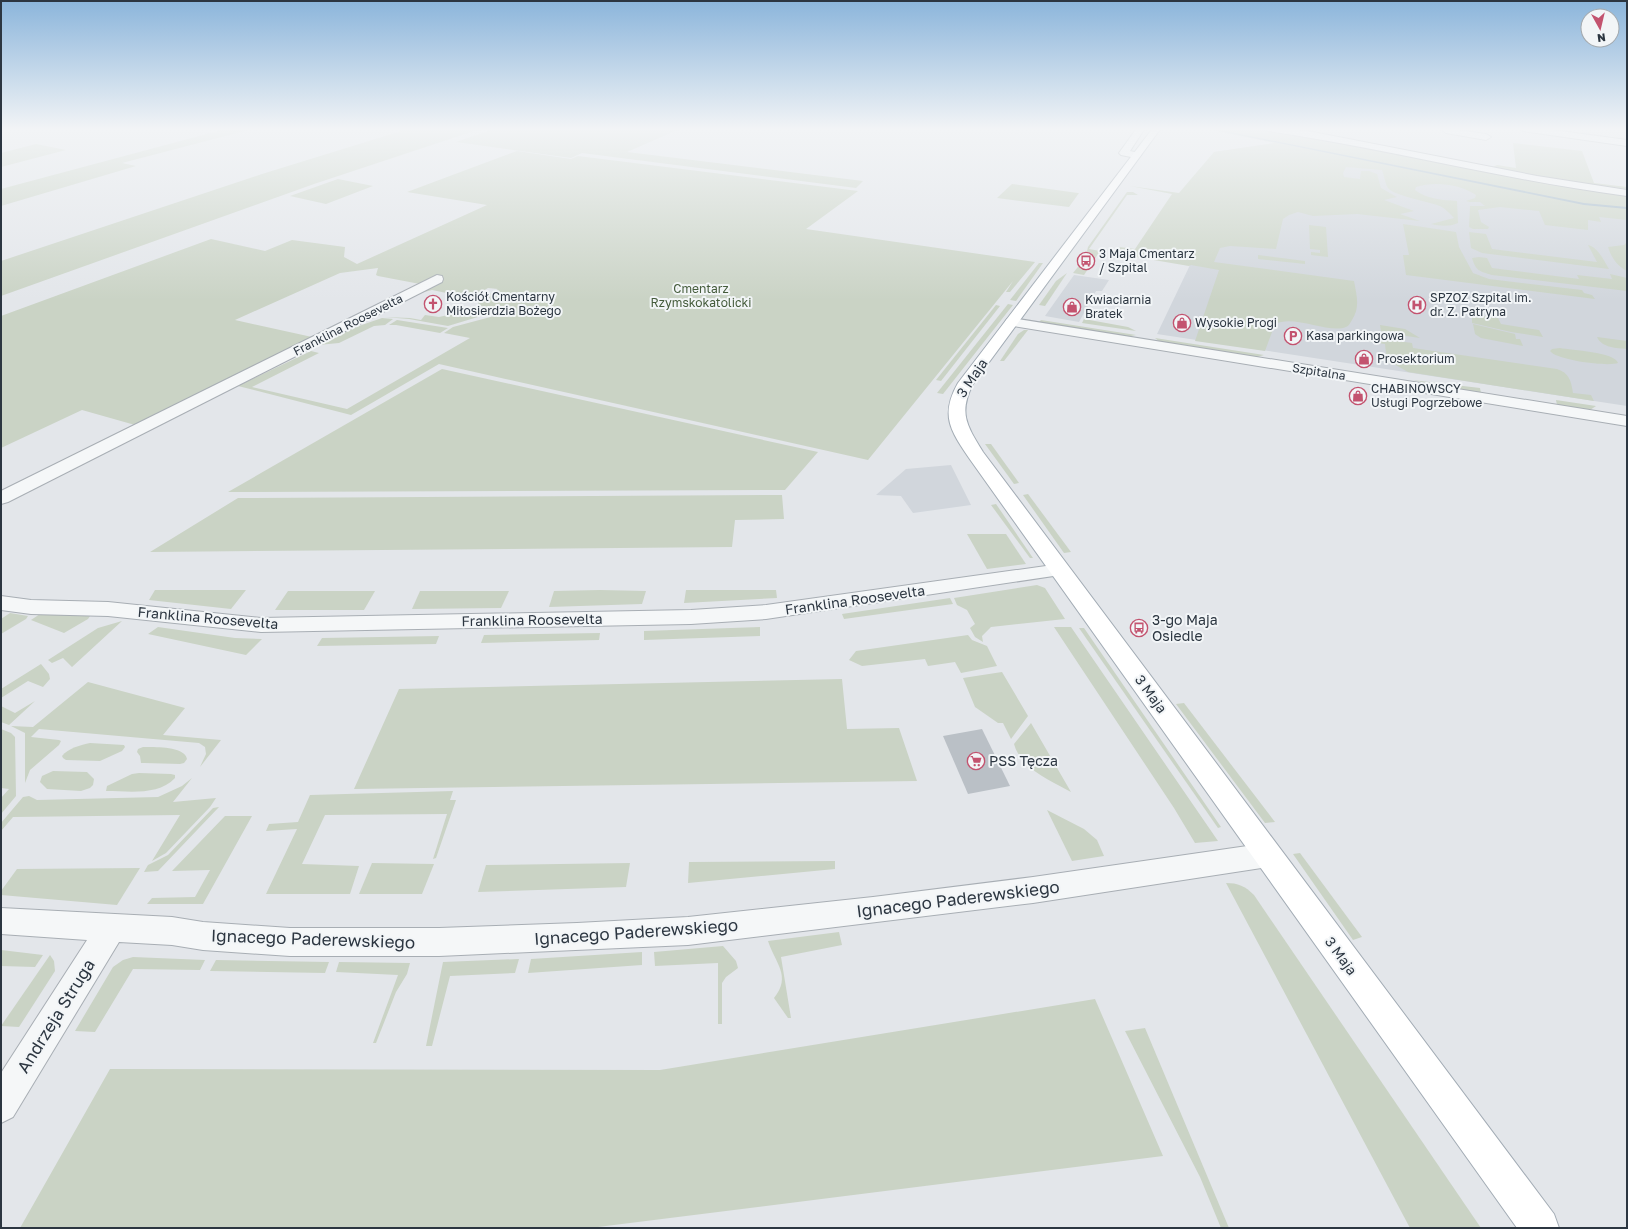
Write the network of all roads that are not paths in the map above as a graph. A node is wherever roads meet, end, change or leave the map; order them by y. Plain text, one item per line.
1 (1113, 185) edge
2 (1577, 185) edge
3 (1627, 193) edge
4 (437, 279) dead end
5 (1012, 322) junction
6 (1627, 421) edge
7 (1, 498) edge
8 (1060, 570) junction
9 (1, 604) edge
10 (1268, 855) junction
11 (1, 921) edge
12 (110, 928) junction
13 (1, 1105) edge
14 (1540, 1228) edge

1 - 5 main road, 3 Maja
2 - 3 street
4 - 7 street, Franklina Roosevelta
5 - 6 street, Szpitalna
5 - 8 main road, 3 Maja
8 - 9 street, Franklina Roosevelta
8 - 10 main road, 3 Maja
10 - 12 street, Ignacego Paderewskiego
10 - 14 main road, 3 Maja
11 - 12 street, Ignacego Paderewskiego
12 - 13 street, Andrzeja Struga

